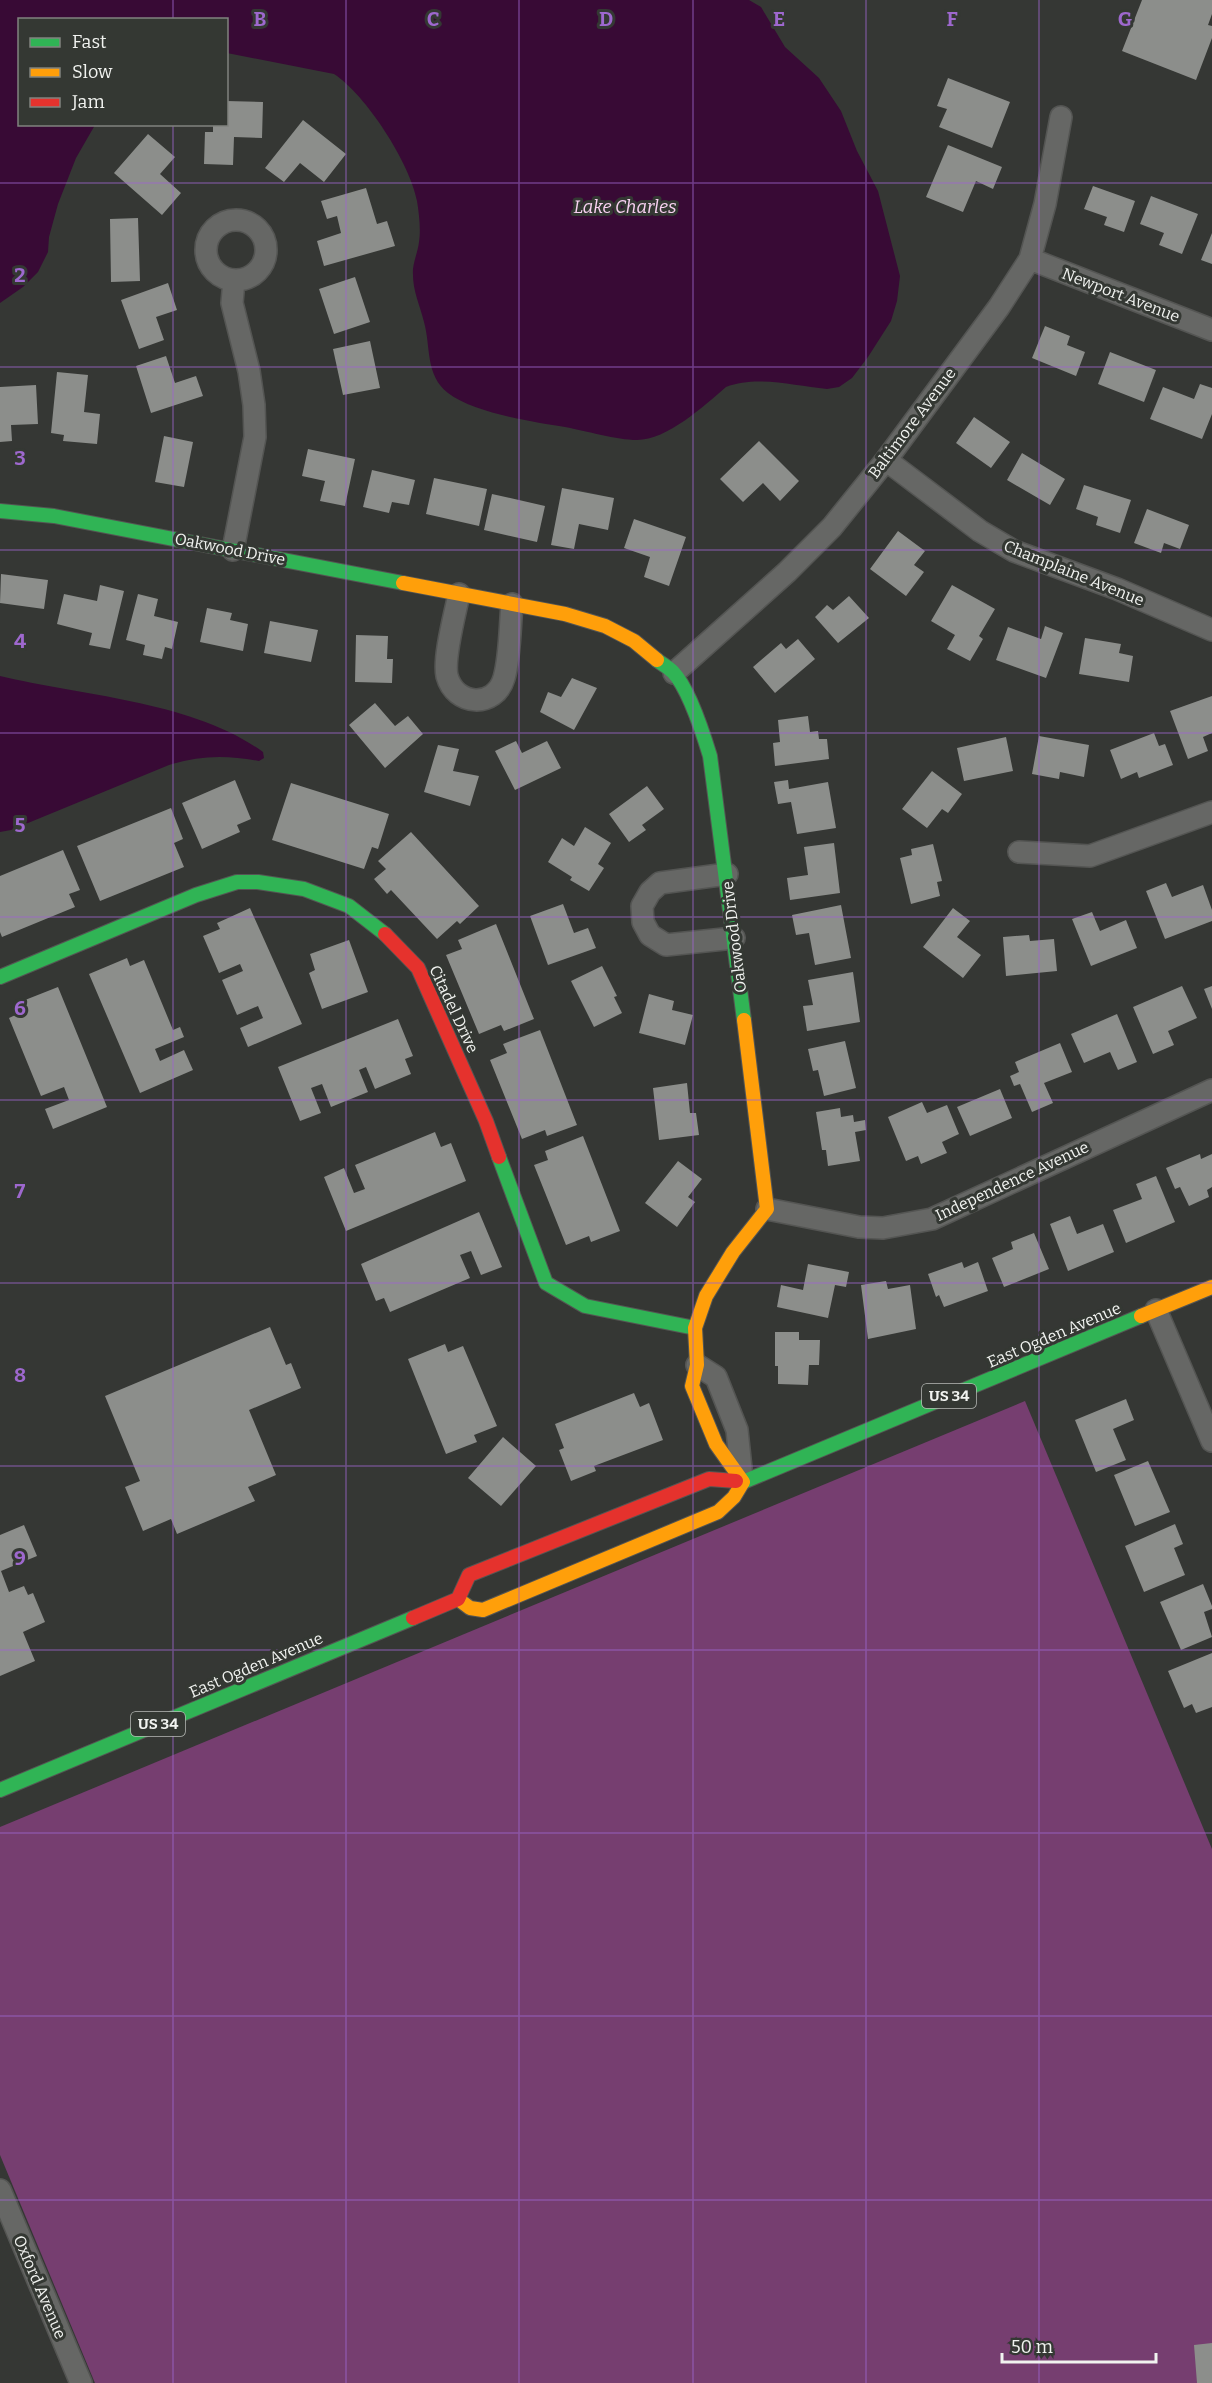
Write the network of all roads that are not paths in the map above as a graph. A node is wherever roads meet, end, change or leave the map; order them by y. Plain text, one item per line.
1 (1061, 117) dead end
2 (1030, 259) junction
3 (234, 280) dead end
4 (1212, 330) edge
5 (886, 460) junction
6 (0, 511) edge
7 (233, 550) junction
8 (459, 594) junction
9 (512, 604) junction
10 (1212, 630) edge
11 (674, 673) junction
12 (1212, 812) edge
13 (1019, 852) dead end
14 (727, 874) junction
15 (734, 938) junction
16 (0, 977) edge
17 (1212, 1090) edge
18 (767, 1209) junction
19 (1212, 1287) edge
20 (1156, 1310) junction
21 (695, 1328) junction
22 (697, 1365) joint
23 (1212, 1441) edge
24 (743, 1482) junction
25 (458, 1599) junction
26 (0, 1790) edge
27 (0, 2190) edge
28 (81, 2383) edge

1 - 2 street, Baltimore Avenue
2 - 4 street, Newport Avenue
2 - 5 street, Baltimore Avenue
3 - 7 street
5 - 10 street, Champlaine Avenue
5 - 11 street, Baltimore Avenue
6 - 7 street, Oakwood Drive
7 - 8 street, Oakwood Drive
8 - 9 street, Oakwood Drive
8 - 9 street
9 - 11 street, Oakwood Drive
11 - 14 street, Oakwood Drive
12 - 13 street
14 - 15 street, Oakwood Drive
14 - 15 street
15 - 18 street, Oakwood Drive
16 - 21 street, Citadel Drive
17 - 18 street, Independence Avenue
18 - 21 street
19 - 20 street, East Ogden Avenue / US 34
20 - 23 street
20 - 24 street, East Ogden Avenue / US 34
21 - 22 street
22 - 24 street
24 - 25 street, East Ogden Avenue / US 34
24 - 25 street, East Ogden Avenue / US 34
25 - 26 street, East Ogden Avenue / US 34
27 - 28 street, Oxford Avenue

